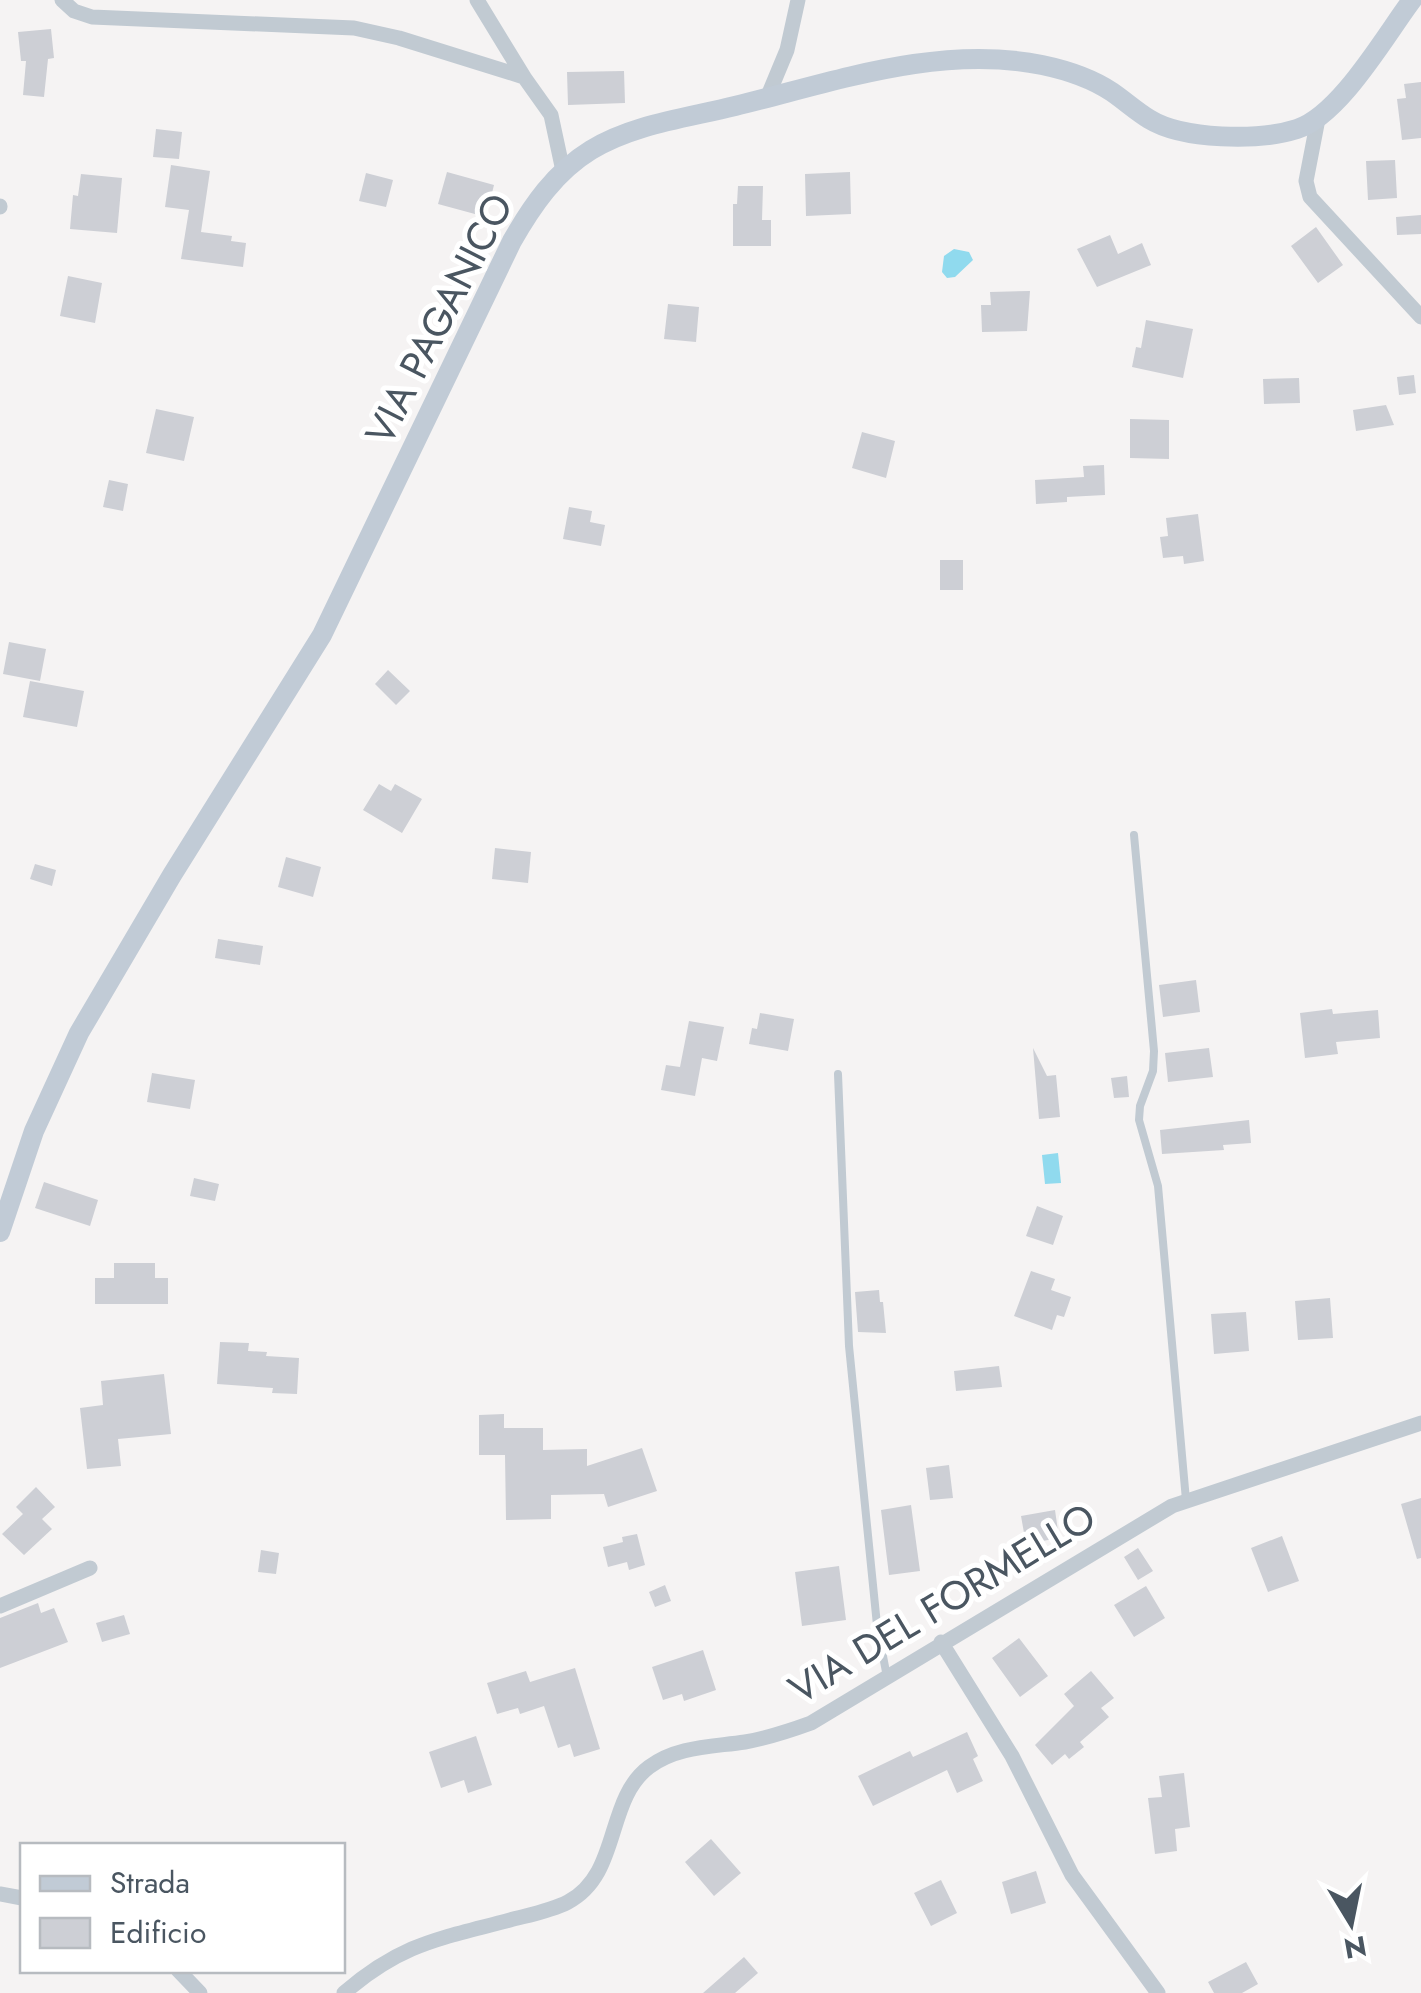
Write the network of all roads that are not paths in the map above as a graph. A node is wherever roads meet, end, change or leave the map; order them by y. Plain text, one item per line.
1 (62, 0) edge
2 (477, 0) edge
3 (798, 0) edge
4 (1412, 0) edge
5 (524, 77) junction
6 (767, 98) junction
7 (1318, 119) junction
8 (564, 170) junction
9 (1421, 317) edge
10 (1134, 835) dead end
11 (838, 1074) dead end
12 (0, 1232) edge
13 (1421, 1423) edge
14 (1186, 1500) junction
15 (90, 1568) dead end
16 (0, 1606) edge
17 (941, 1642) junction
18 (887, 1677) junction
19 (181, 1973) edge
20 (200, 1993) edge
21 (344, 1993) edge
22 (1158, 1993) edge

1 - 5 street
2 - 5 street
3 - 6 street
4 - 7 street
5 - 8 street
6 - 7 street, VIA PAGANICO
6 - 8 street, VIA PAGANICO
7 - 9 street
8 - 12 street, VIA PAGANICO
10 - 14 lane
11 - 18 lane
13 - 14 street, VIA DEL FORMELLO
14 - 17 street, VIA DEL FORMELLO
15 - 16 street
17 - 18 street, VIA DEL FORMELLO
17 - 22 street
18 - 21 street, VIA DEL FORMELLO
19 - 20 street

